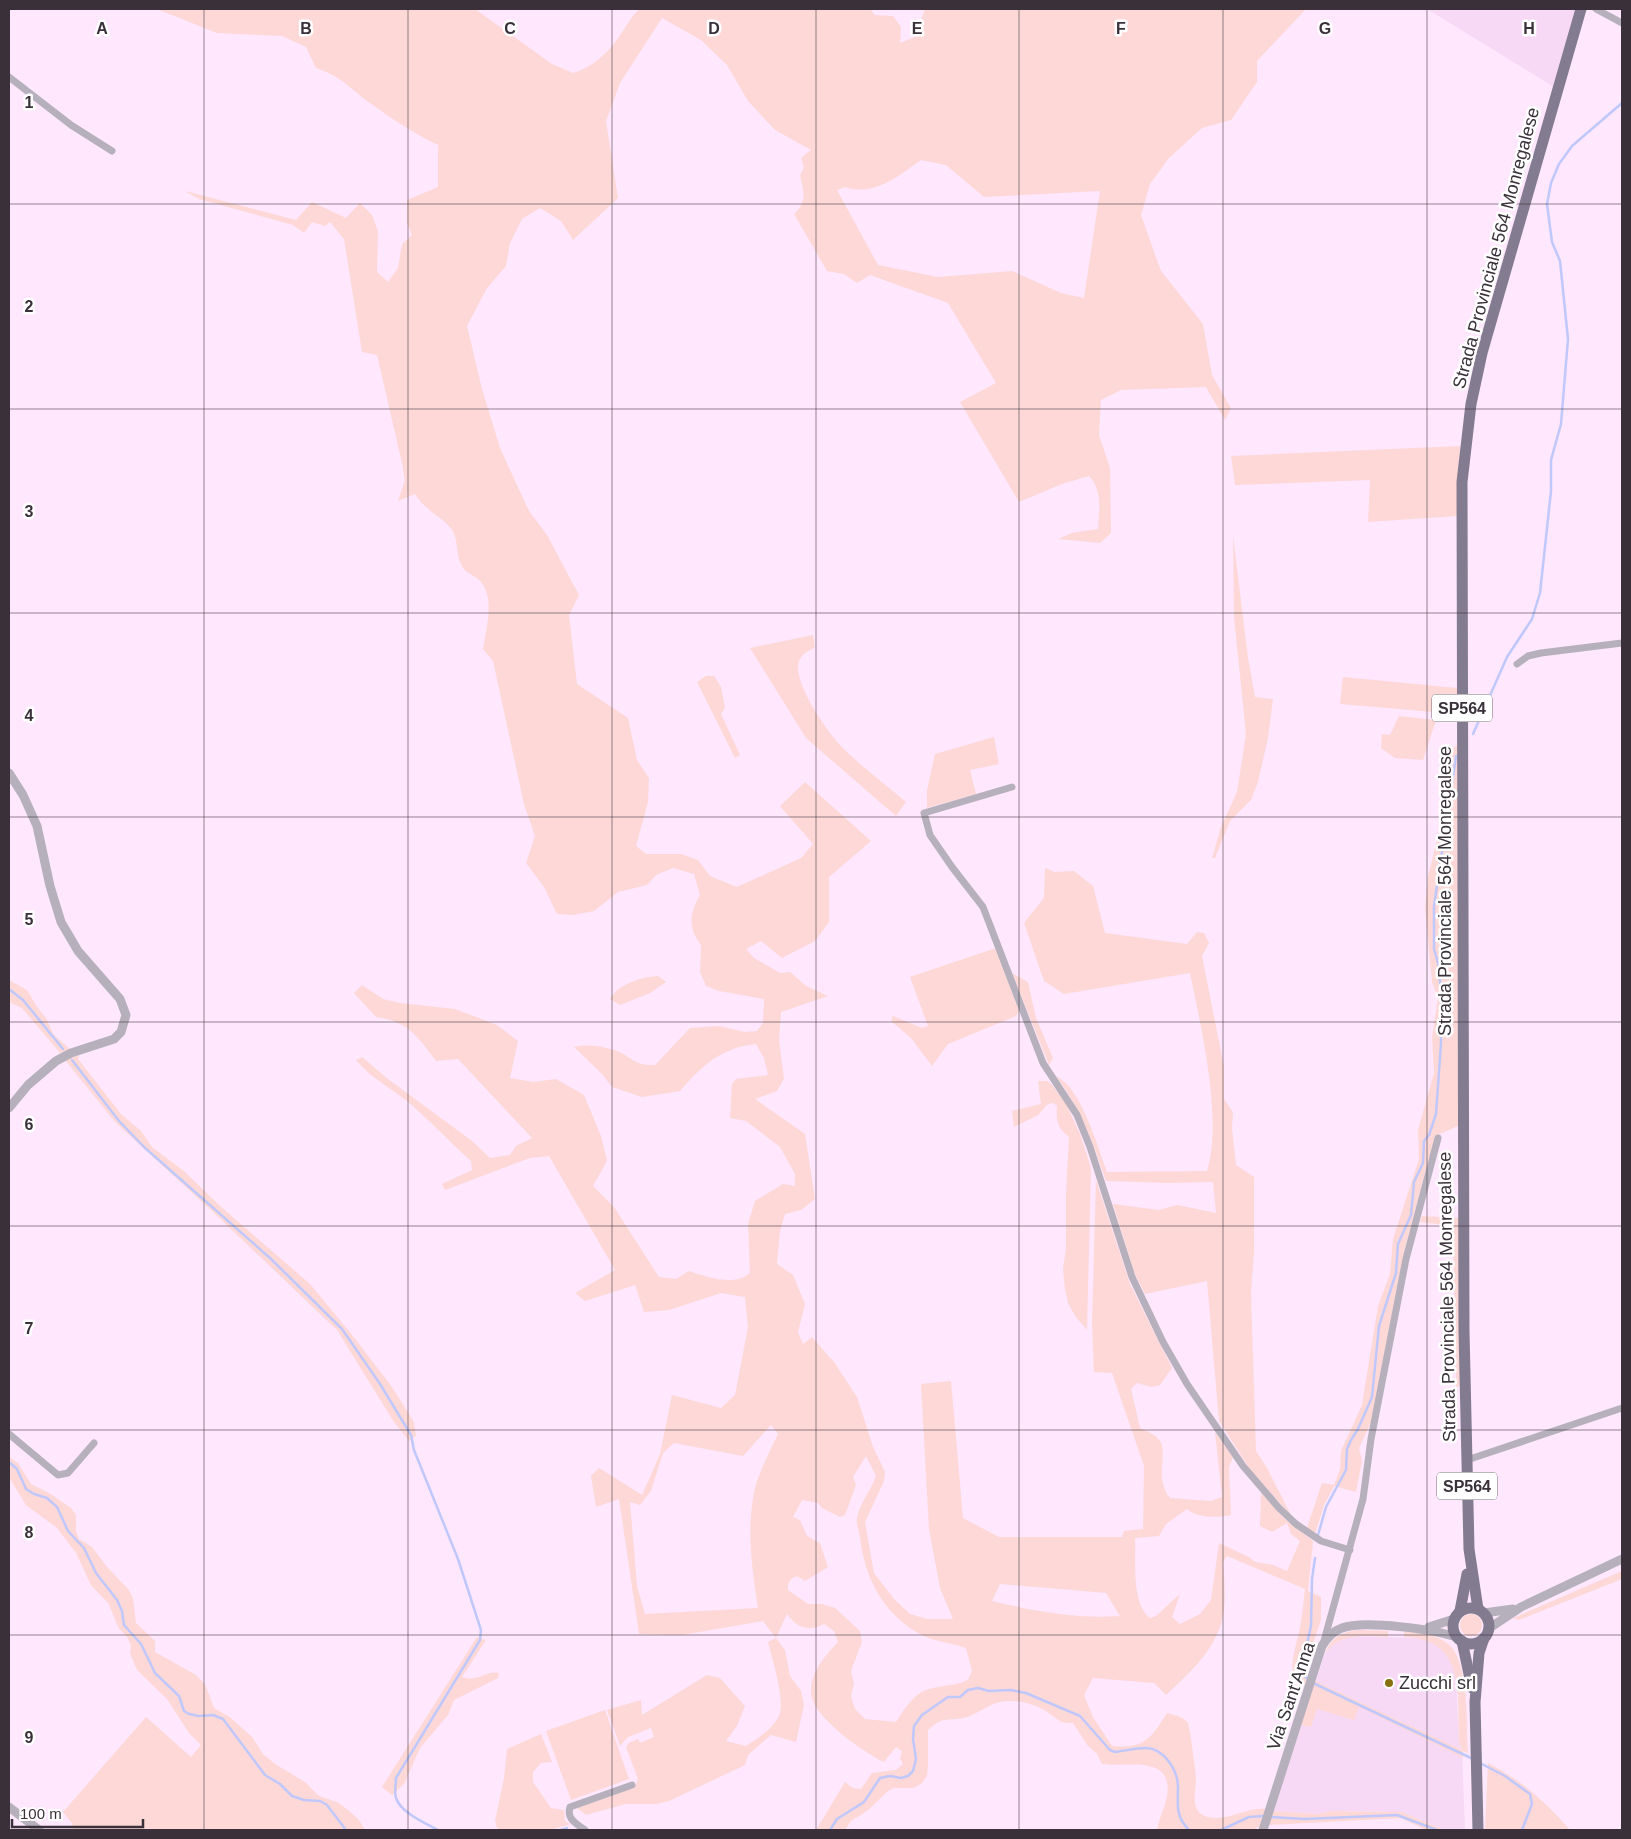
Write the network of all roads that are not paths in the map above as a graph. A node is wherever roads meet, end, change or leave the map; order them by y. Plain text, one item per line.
1 (1581, 9) edge
2 (1596, 9) edge
3 (1622, 23) edge
4 (9, 77) edge
5 (112, 152) dead end
6 (1622, 643) edge
7 (1517, 664) dead end
8 (9, 774) edge
9 (1012, 787) dead end
10 (9, 1108) edge
11 (1438, 1138) dead end
12 (1622, 1408) edge
13 (9, 1434) edge
14 (94, 1444) dead end
15 (1467, 1460) junction
16 (1469, 1549) junction
17 (1350, 1550) junction
18 (1622, 1559) edge
19 (1521, 1607) junction
20 (1481, 1611) junction
21 (1457, 1615) junction
22 (1424, 1628) junction
23 (1486, 1634) junction
24 (1460, 1639) junction
25 (1322, 1646) junction
26 (1475, 1702) junction
27 (632, 1785) dead end
28 (9, 1807) edge
29 (1264, 1828) edge
30 (39, 1830) edge
31 (586, 1830) edge
32 (1478, 1830) edge

1 - 15 main road, Strada Provinciale 564 Monregalese / SP564
2 - 3 street
4 - 5 street
6 - 7 street
8 - 10 street
9 - 17 street
11 - 17 street
12 - 15 street
13 - 14 street
15 - 16 main road, Strada Provinciale 564 Monregalese / SP564
16 - 20 main road, Strada Provinciale 564 Monregalese / SP564
16 - 21 main road, Strada Provinciale 564 Monregalese / SP564
17 - 25 street
18 - 19 street
19 - 20 street
19 - 23 street
20 - 21 main road
20 - 23 main road, Strada Provinciale 564 Monregalese / SP564
21 - 22 street, Via Sant'Anna
21 - 24 main road, Strada Provinciale 564 Monregalese / SP564
22 - 24 street, Via Sant'Anna
22 - 25 street, Via Sant'Anna
23 - 24 main road
23 - 26 main road, Strada Provinciale 564 Monregalese / SP564
24 - 26 main road, Strada Provinciale 564 Monregalese / SP564
25 - 29 street, Via Sant'Anna
26 - 32 main road, Strada Provinciale 564 Monregalese / SP564
27 - 31 street
28 - 30 street

